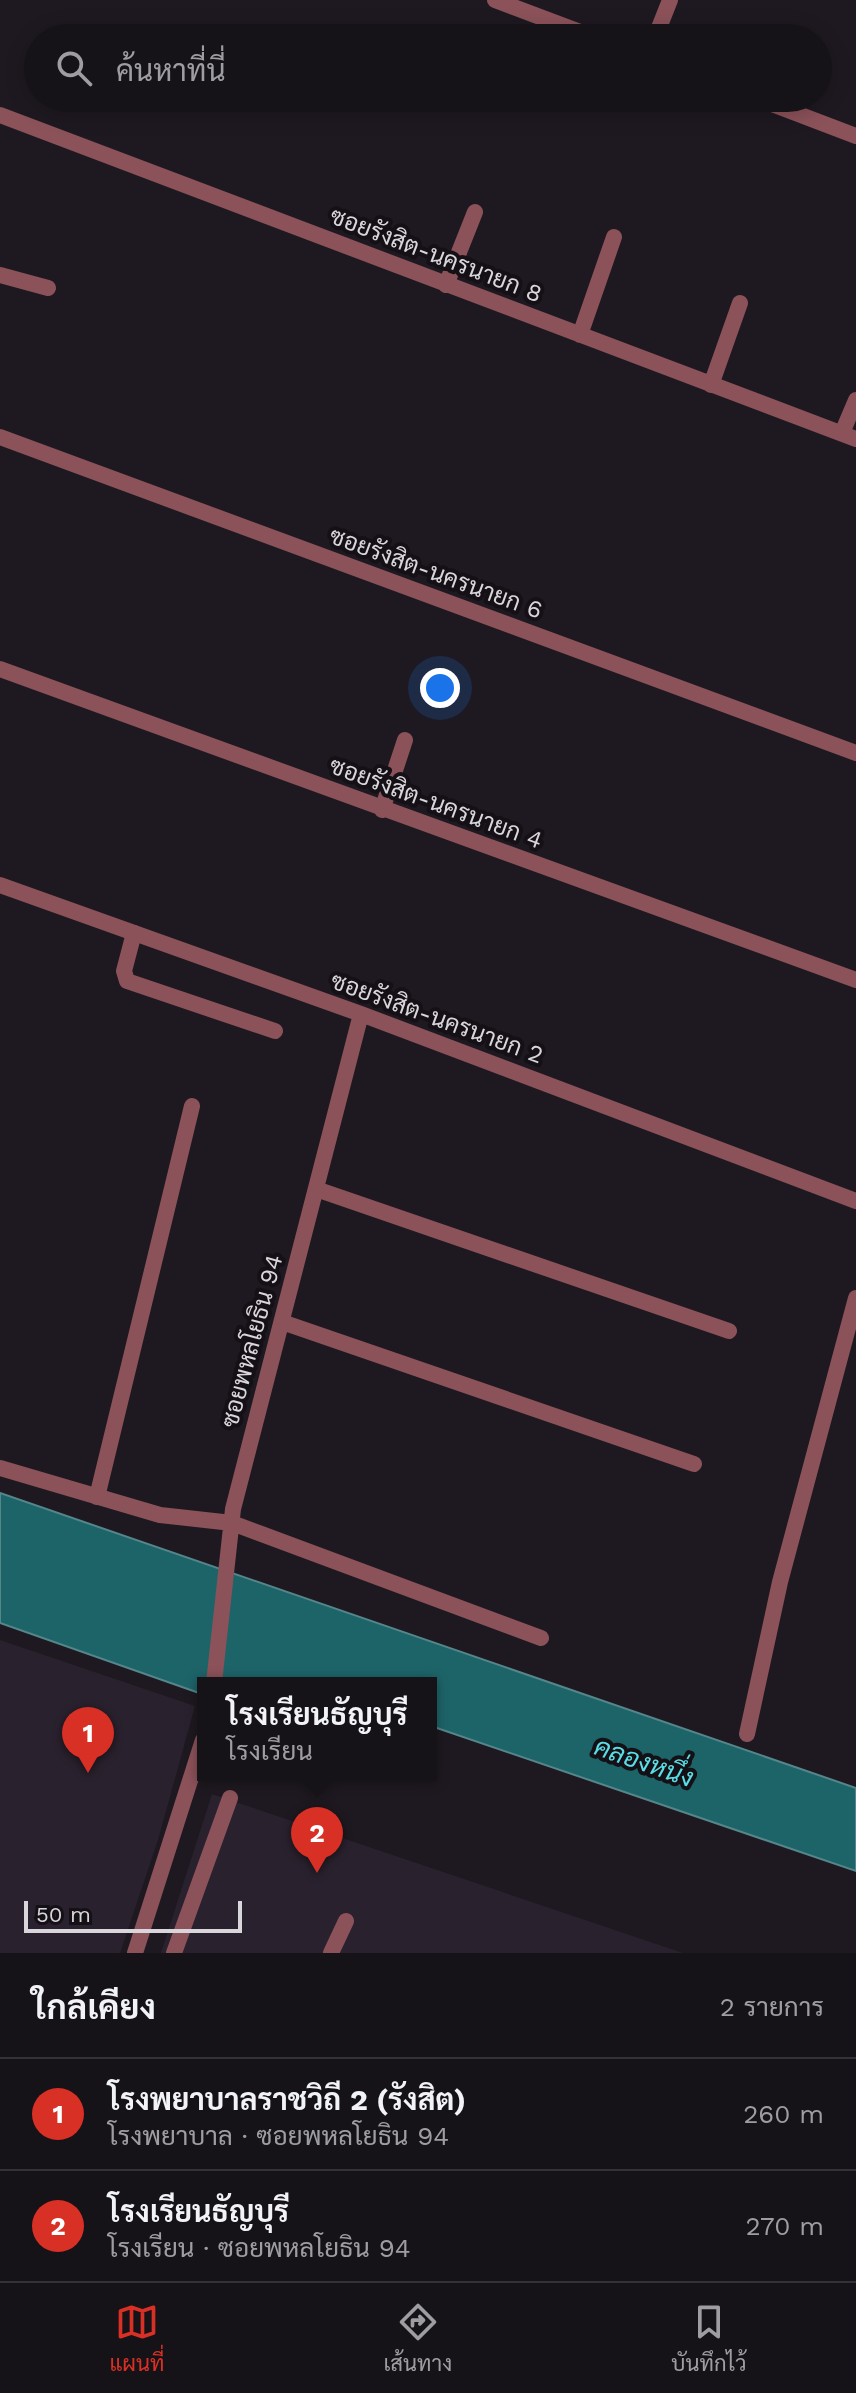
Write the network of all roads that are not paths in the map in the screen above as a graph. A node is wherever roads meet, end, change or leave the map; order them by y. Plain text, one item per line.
1 (495, 0) edge
2 (670, 0) edge
3 (528, 6) edge
4 (566, 24) edge
5 (661, 24) edge
6 (793, 112) edge
7 (0, 115) edge
8 (856, 136) edge
9 (475, 212) dead end
10 (614, 237) dead end
11 (0, 275) edge
12 (446, 285) junction
13 (48, 288) dead end
14 (740, 303) dead end
15 (580, 335) junction
16 (711, 385) junction
17 (856, 400) edge
18 (849, 436) edge
19 (0, 437) edge
20 (0, 669) edge
21 (405, 740) dead end
22 (856, 753) edge
23 (382, 810) junction
24 (0, 885) edge
25 (134, 933) junction
26 (856, 980) edge
27 (361, 1014) junction
28 (275, 1031) dead end
29 (192, 1106) dead end
30 (316, 1189) junction
31 (856, 1201) edge
32 (856, 1298) edge
33 (282, 1322) junction
34 (729, 1331) dead end
35 (694, 1464) dead end
36 (0, 1468) edge
37 (97, 1497) junction
38 (231, 1531) junction
39 (541, 1638) dead end
40 (215, 1677) edge
41 (747, 1734) dead end
42 (197, 1759) edge
43 (230, 1798) dead end
44 (346, 1921) dead end
45 (135, 1953) edge
46 (174, 1953) edge
47 (331, 1953) edge

1 - 3 street
2 - 5 street
3 - 4 street
6 - 8 street
7 - 12 street, ซอยรังสิต-นครนายก 8
9 - 12 street
10 - 15 street
11 - 13 street
12 - 15 street, ซอยรังสิต-นครนายก 8
14 - 16 street
15 - 16 street, ซอยรังสิต-นครนายก 8
16 - 18 street, ซอยรังสิต-นครนายก 8
17 - 18 street
19 - 22 street, ซอยรังสิต-นครนายก 6
20 - 23 street, ซอยรังสิต-นครนายก 4
21 - 23 street
23 - 26 street, ซอยรังสิต-นครนายก 4
24 - 25 street, ซอยรังสิต-นครนายก 2
25 - 27 street, ซอยรังสิต-นครนายก 2
25 - 28 street
27 - 30 street, ซอยพหลโยธิน 94
27 - 31 street, ซอยรังสิต-นครนายก 2
29 - 37 street
30 - 33 street, ซอยพหลโยธิน 94
30 - 34 street
32 - 41 street
33 - 35 street
33 - 38 street, ซอยพหลโยธิน 94
36 - 37 street
37 - 38 street
38 - 39 street
38 - 40 street, ซอยพหลโยธิน 94
42 - 45 street
43 - 46 street
44 - 47 street

